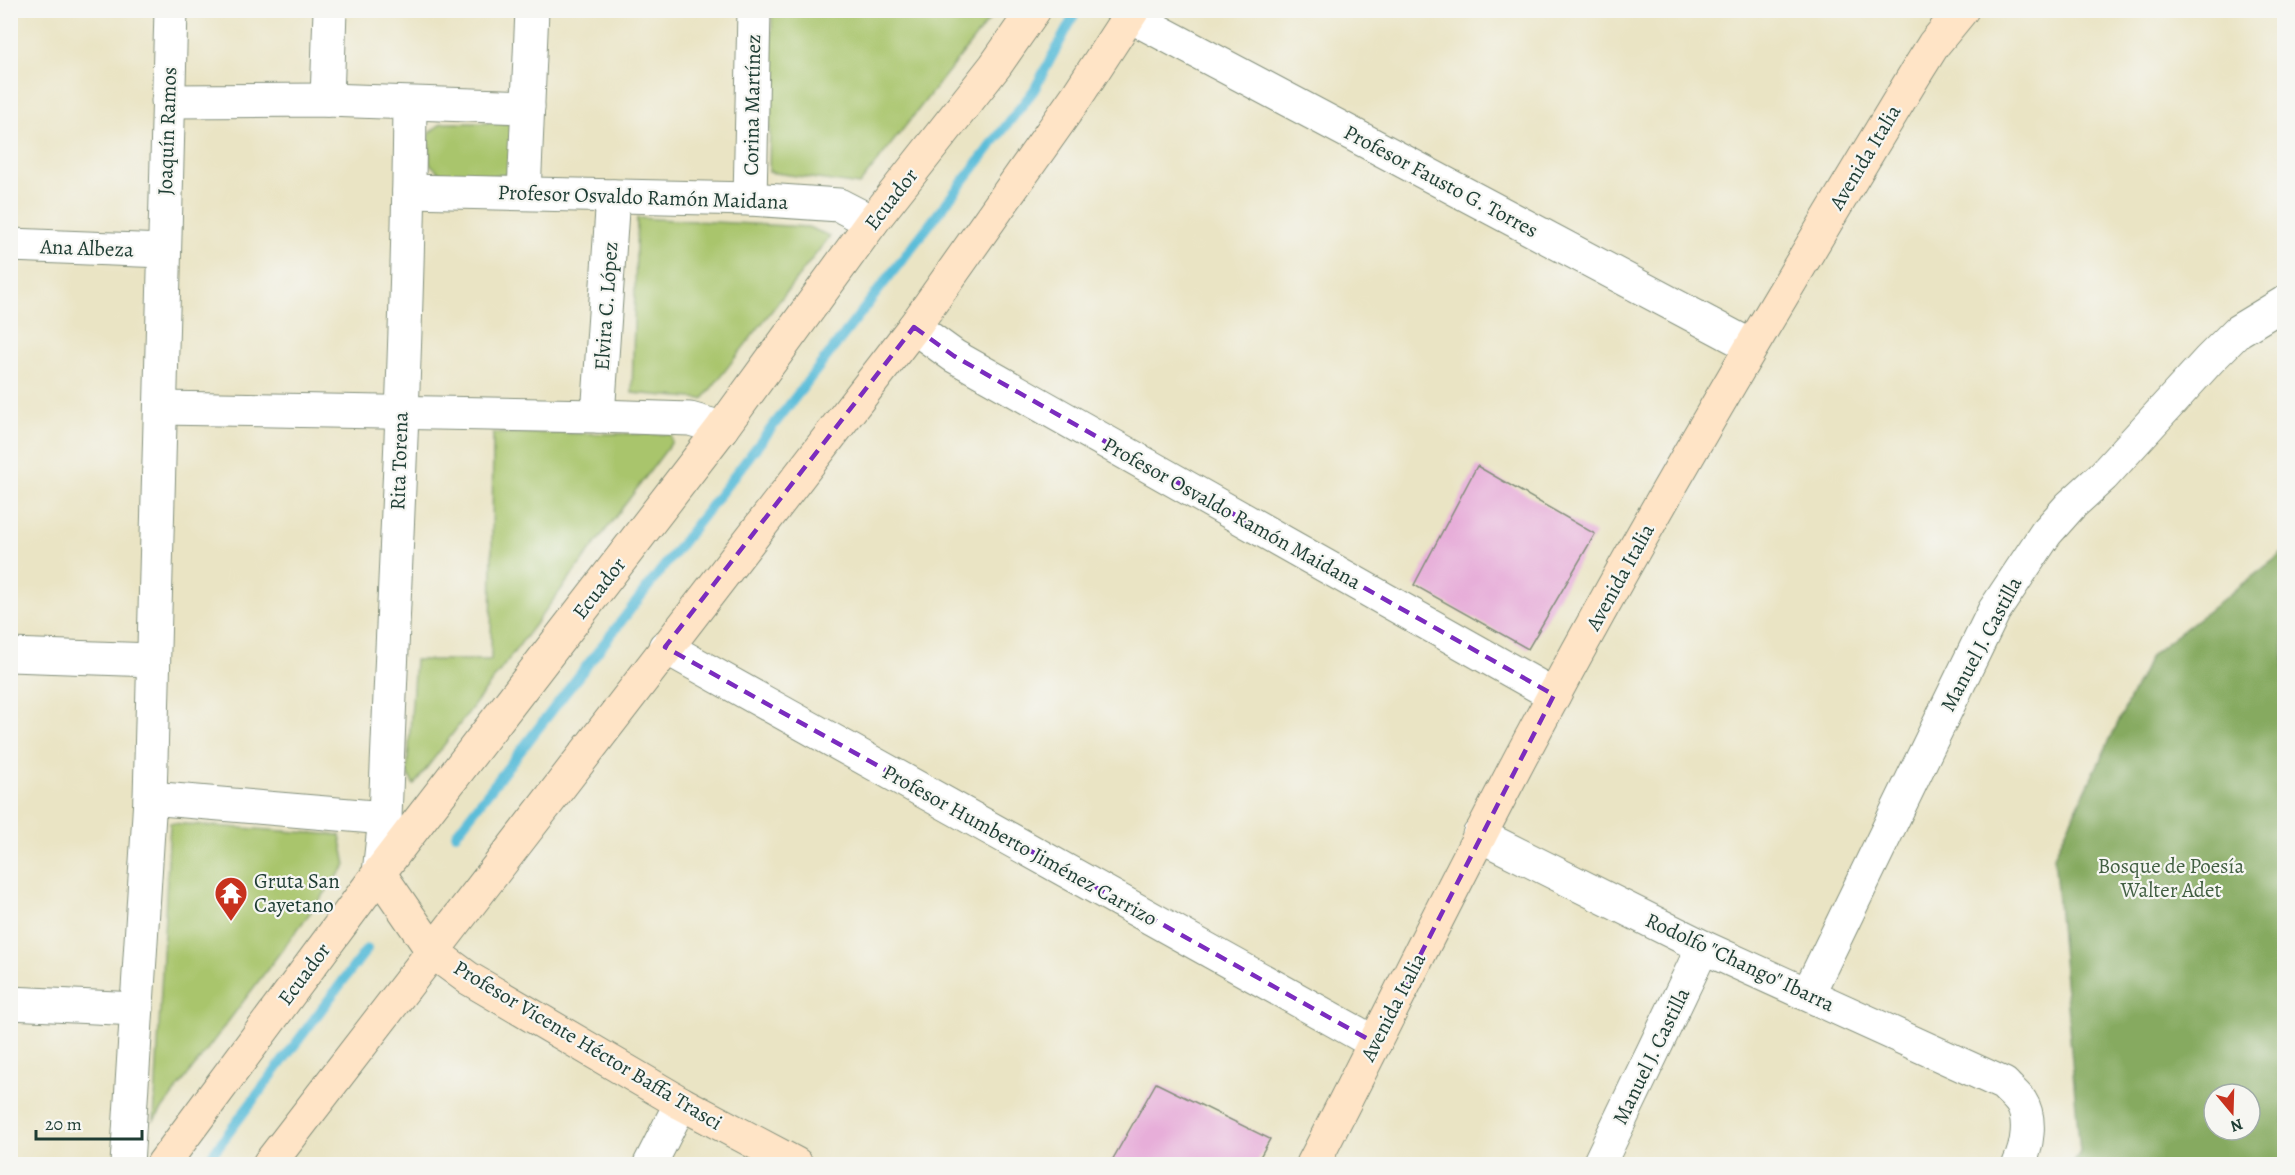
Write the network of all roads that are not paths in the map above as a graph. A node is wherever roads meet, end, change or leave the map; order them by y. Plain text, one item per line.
1 (171, 10) edge
2 (330, 10) edge
3 (532, 10) edge
4 (754, 10) edge
5 (1034, 10) edge
6 (1962, 10) edge
7 (1132, 13) edge
8 (327, 100) junction
9 (168, 101) junction
10 (410, 104) junction
11 (528, 107) junction
12 (409, 191) junction
13 (524, 193) junction
14 (613, 195) junction
15 (750, 199) junction
16 (872, 222) junction
17 (10, 245) edge
18 (164, 251) junction
19 (2284, 303) edge
20 (914, 327) junction
21 (1751, 346) junction
22 (161, 408) junction
23 (401, 414) junction
24 (598, 416) junction
25 (722, 428) junction
26 (665, 647) junction
27 (10, 655) edge
28 (153, 660) junction
29 (1554, 694) junction
30 (150, 798) junction
31 (385, 818) junction
32 (1479, 835) junction
33 (379, 873) junction
34 (1703, 947) junction
35 (434, 953) junction
36 (1808, 994) junction
37 (10, 1003) edge
38 (136, 1009) junction
39 (1375, 1043) junction
40 (681, 1103) junction
41 (127, 1164) edge
42 (163, 1164) edge
43 (269, 1164) edge
44 (650, 1164) edge
45 (796, 1164) edge
46 (1313, 1164) edge
47 (1599, 1164) edge
48 (2019, 1164) edge

1 - 9 street, Joaquín Ramos
2 - 8 street
3 - 11 street
4 - 15 street, Corina Martínez
5 - 16 main road, Ecuador
6 - 21 main road, Avenida Italia
7 - 20 main road
7 - 21 street, Profesor Fausto G. Torres
8 - 9 street
8 - 10 street
9 - 18 street, Joaquín Ramos
10 - 11 street
10 - 12 street, Rita Torena
11 - 13 street
12 - 13 street, Profesor Osvaldo Ramón Maidana
12 - 23 street, Rita Torena
13 - 14 street, Profesor Osvaldo Ramón Maidana
14 - 15 street, Profesor Osvaldo Ramón Maidana
14 - 24 street, Elvira C. López
15 - 16 street, Profesor Osvaldo Ramón Maidana
16 - 25 main road, Ecuador
17 - 18 street, Ana Albeza
18 - 22 street, Joaquín Ramos
19 - 36 street, Manuel J. Castilla
20 - 26 main road
20 - 29 street, Profesor Osvaldo Ramón Maidana
21 - 29 main road, Avenida Italia
22 - 23 street
22 - 28 street, Joaquín Ramos
23 - 24 street
23 - 31 street, Rita Torena
24 - 25 street
25 - 33 main road, Ecuador
26 - 35 main road
26 - 39 street, Profesor Humberto Jiménez Carrizo
27 - 28 street
28 - 30 street, Joaquín Ramos
29 - 32 main road, Avenida Italia
30 - 31 street
30 - 38 street, Joaquín Ramos
31 - 33 street, Rita Torena
32 - 34 street, Rodolfo "Chango" Ibarra
32 - 39 main road, Avenida Italia
33 - 35 main road, Profesor Vicente Héctor Baffa Trasci
33 - 42 main road, Ecuador
34 - 36 street, Rodolfo "Chango" Ibarra
34 - 47 street, Manuel J. Castilla
35 - 40 main road, Profesor Vicente Héctor Baffa Trasci
35 - 43 main road
36 - 48 street, Rodolfo "Chango" Ibarra
37 - 38 street
38 - 41 street, Joaquín Ramos
39 - 46 main road, Avenida Italia
40 - 44 street
40 - 45 main road, Profesor Vicente Héctor Baffa Trasci

